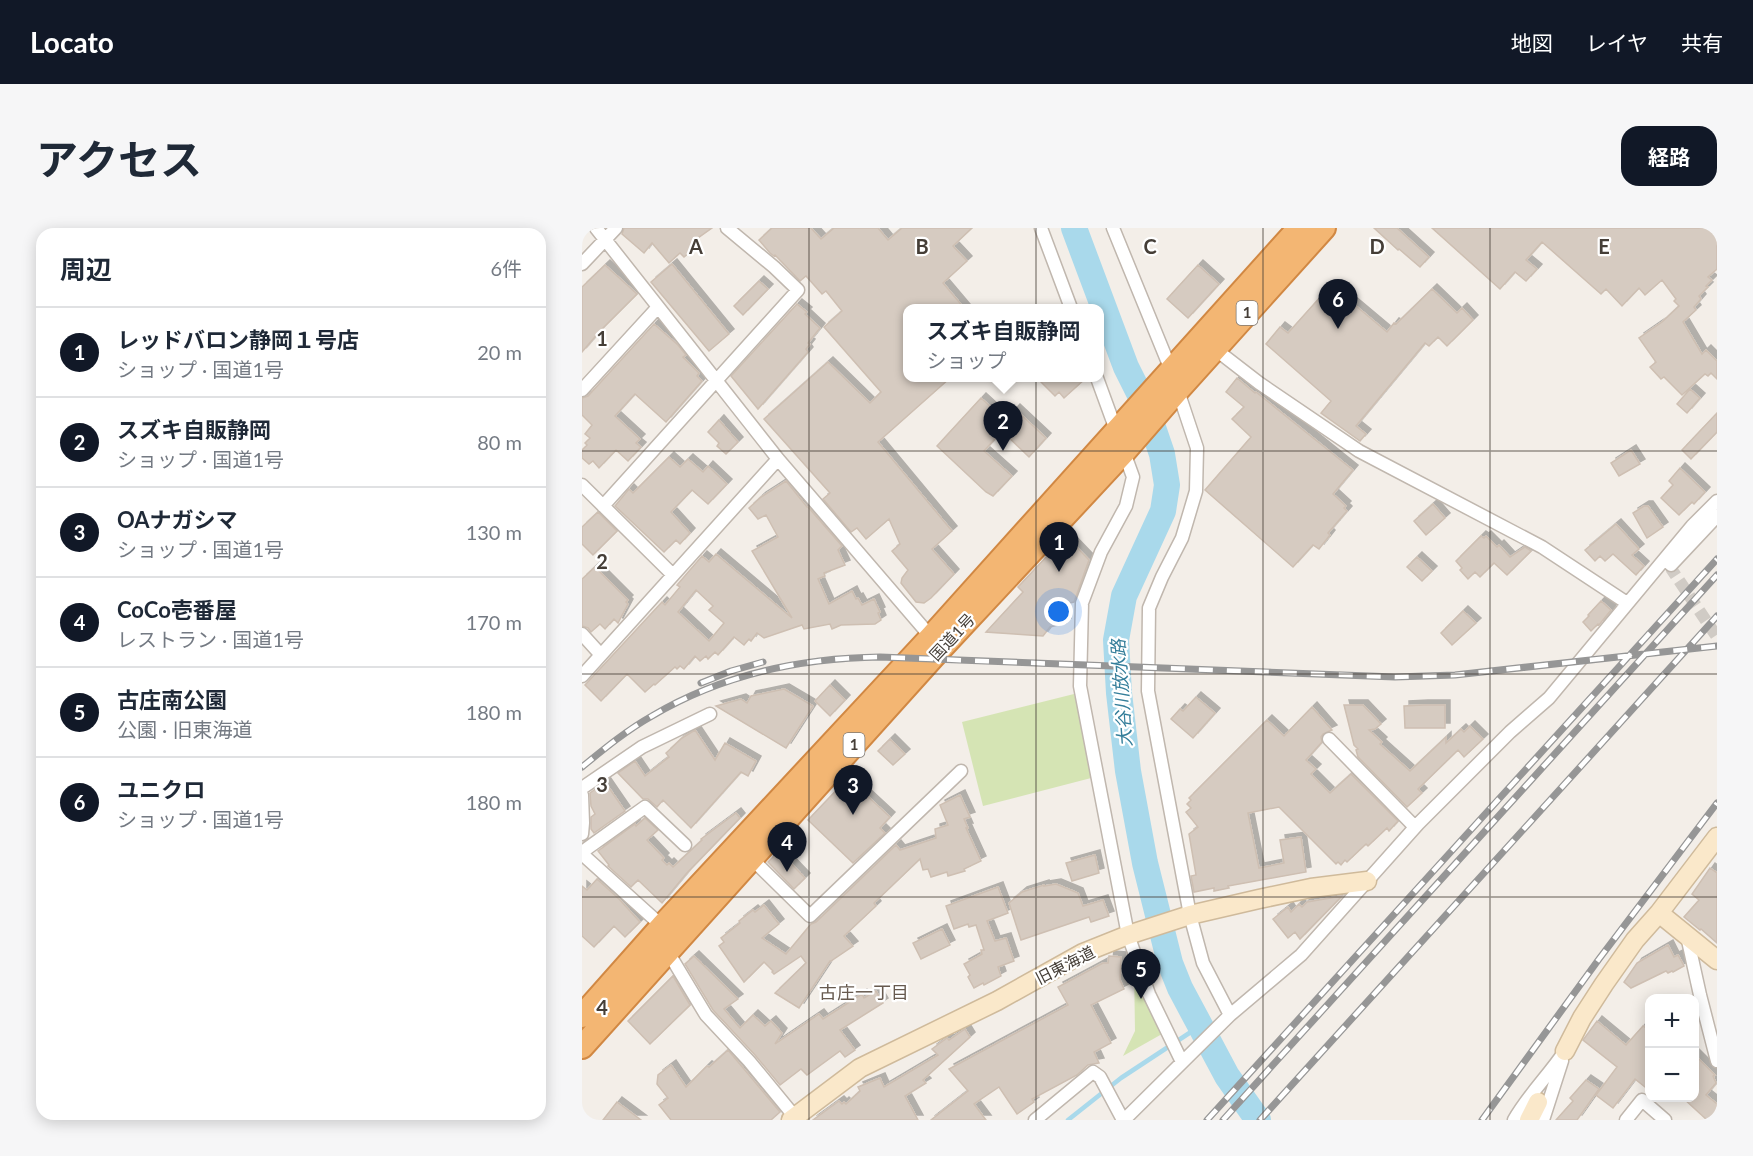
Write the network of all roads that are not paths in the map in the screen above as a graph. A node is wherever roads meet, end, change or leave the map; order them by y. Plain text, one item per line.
1 (596, 228) edge
2 (616, 228) edge
3 (728, 228) edge
4 (1041, 228) edge
5 (1113, 228) edge
6 (1299, 228) edge
7 (1324, 228) edge
8 (605, 240) junction
9 (582, 264) edge
10 (1069, 304) edge
11 (658, 307) junction
12 (1215, 349) junction
13 (716, 380) junction
14 (1099, 382) edge
15 (1170, 385) junction
16 (582, 390) edge
17 (1123, 438) junction
18 (778, 459) junction
19 (582, 485) edge
20 (1717, 501) edge
21 (603, 506) junction
22 (1717, 516) edge
23 (1671, 566) dead end
24 (673, 575) junction
25 (1627, 603) junction
26 (582, 634) edge
27 (931, 637) junction
28 (601, 655) junction
29 (582, 676) edge
30 (710, 714) dead end
31 (1329, 739) dead end
32 (961, 771) dead end
33 (582, 788) edge
34 (582, 795) edge
35 (1415, 828) junction
36 (582, 834) edge
37 (1717, 837) edge
38 (685, 845) dead end
39 (582, 853) edge
40 (752, 859) junction
41 (1367, 881) junction
42 (1659, 913) junction
43 (1190, 915) junction
44 (662, 926) junction
45 (1128, 935) junction
46 (1687, 936) junction
47 (668, 952) junction
48 (1717, 960) edge
49 (582, 1016) edge
50 (1227, 1018) junction
51 (582, 1047) edge
52 (1565, 1051) junction
53 (1185, 1060) junction
54 (1717, 1061) edge
55 (1538, 1102) joint
56 (793, 1119) edge
57 (1035, 1120) edge
58 (1123, 1120) edge
59 (1514, 1120) edge
60 (1529, 1120) edge
61 (1543, 1120) edge
62 (1626, 1120) edge
63 (1665, 1120) edge

1 - 8 street
2 - 8 street
3 - 13 street
4 - 10 street
5 - 15 street
6 - 15 highway, 国道1号 / 1
7 - 12 highway, 国道1号 / 1
8 - 9 street
8 - 11 street
11 - 13 street
11 - 16 street
12 - 15 highway, 国道1号 / 1
12 - 25 street
13 - 18 street
13 - 21 street
14 - 17 street
15 - 17 highway, 国道1号 / 1
15 - 43 street
17 - 27 highway, 国道1号 / 1
17 - 40 highway, 国道1号 / 1
17 - 45 street
18 - 24 street
18 - 27 street
19 - 21 street
20 - 25 street
21 - 24 street
22 - 23 street
24 - 28 street
25 - 35 street
26 - 28 street
27 - 44 highway, 国道1号 / 1
28 - 29 street
30 - 33 street
31 - 35 street
32 - 40 street
34 - 36 street
35 - 41 street
37 - 42 street
38 - 39 street
39 - 44 street
40 - 47 highway, 国道1号 / 1
41 - 43 street, 旧東海道
41 - 50 street
42 - 46 street
42 - 52 street
43 - 45 street, 旧東海道
43 - 50 street
44 - 49 highway, 国道1号 / 1
45 - 53 street
45 - 56 street, 旧東海道
46 - 48 street
46 - 54 street
47 - 51 highway, 国道1号 / 1
47 - 56 street
50 - 53 street
52 - 55 street
52 - 59 street
52 - 61 street
53 - 58 street
55 - 60 street
57 - 58 street
62 - 63 street

